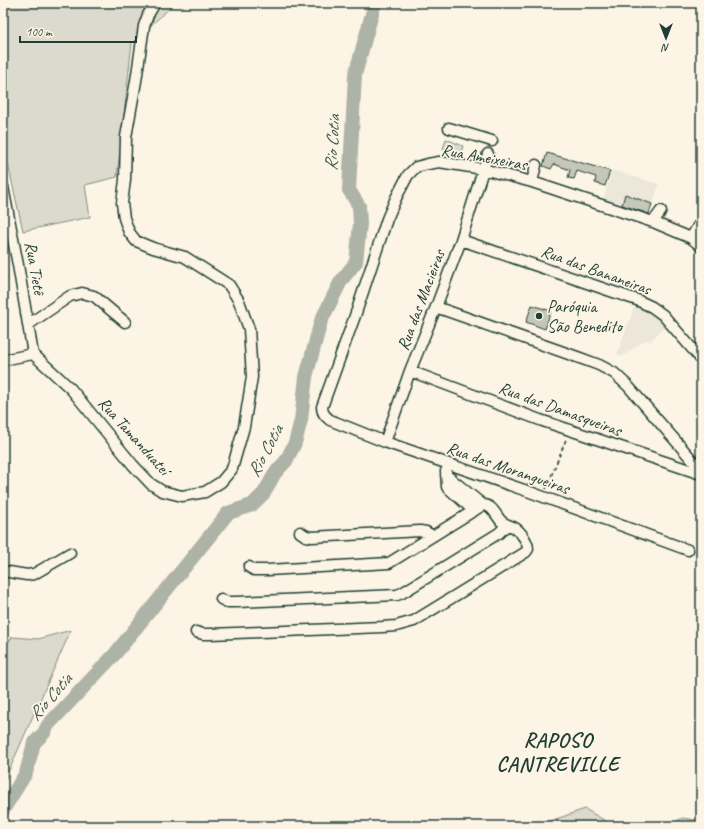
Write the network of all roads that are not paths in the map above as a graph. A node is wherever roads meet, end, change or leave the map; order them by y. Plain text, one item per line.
1 (155, 3) edge
2 (449, 128) dead end
3 (492, 141) dead end
4 (488, 154) dead end
5 (536, 165) dead end
6 (483, 169) junction
7 (532, 182) junction
8 (3, 188) edge
9 (661, 210) dead end
10 (652, 222) junction
11 (698, 226) dead end
12 (691, 238) junction
13 (461, 240) junction
14 (701, 246) edge
15 (436, 307) junction
16 (125, 322) dead end
17 (29, 324) junction
18 (33, 354) junction
19 (701, 359) edge
20 (3, 360) edge
21 (410, 371) junction
22 (322, 411) joint
23 (385, 442) junction
24 (445, 462) junction
25 (701, 470) edge
26 (701, 474) edge
27 (464, 495) junction
28 (483, 505) junction
29 (474, 511) junction
30 (507, 525) junction
31 (300, 532) dead end
32 (433, 536) junction
33 (688, 550) dead end
34 (70, 553) dead end
35 (249, 567) dead end
36 (3, 570) edge
37 (221, 599) dead end
38 (196, 632) dead end

1 - 18 street, Rua Tamanduateí
2 - 3 street
4 - 6 street, Rua das Macieiras
5 - 7 street
6 - 7 street, Rua Ameixeiras
6 - 13 street, Rua das Macieiras
6 - 22 street, Rua Ameixeiras
7 - 10 street, Rua Ameixeiras
8 - 17 street, Rua Tietê
9 - 10 street
10 - 12 street, Rua Ameixeiras
11 - 12 street
12 - 14 street, Rua Ameixeiras
13 - 15 street, Rua das Macieiras
13 - 19 street, Rua das Bananeiras
15 - 21 street, Rua das Macieiras
15 - 25 street
16 - 17 street
17 - 18 street, Rua Tietê
18 - 20 street
21 - 23 street, Rua das Macieiras
21 - 26 street, Rua das Damasqueiras
22 - 23 street, Rua das Morangueiras
23 - 24 street, Rua das Morangueiras
24 - 27 street
24 - 33 street, Rua das Morangueiras
27 - 28 street
27 - 29 street
28 - 29 street
28 - 30 street
29 - 32 street
30 - 37 street
30 - 38 street
31 - 32 street
32 - 35 street
34 - 36 street

